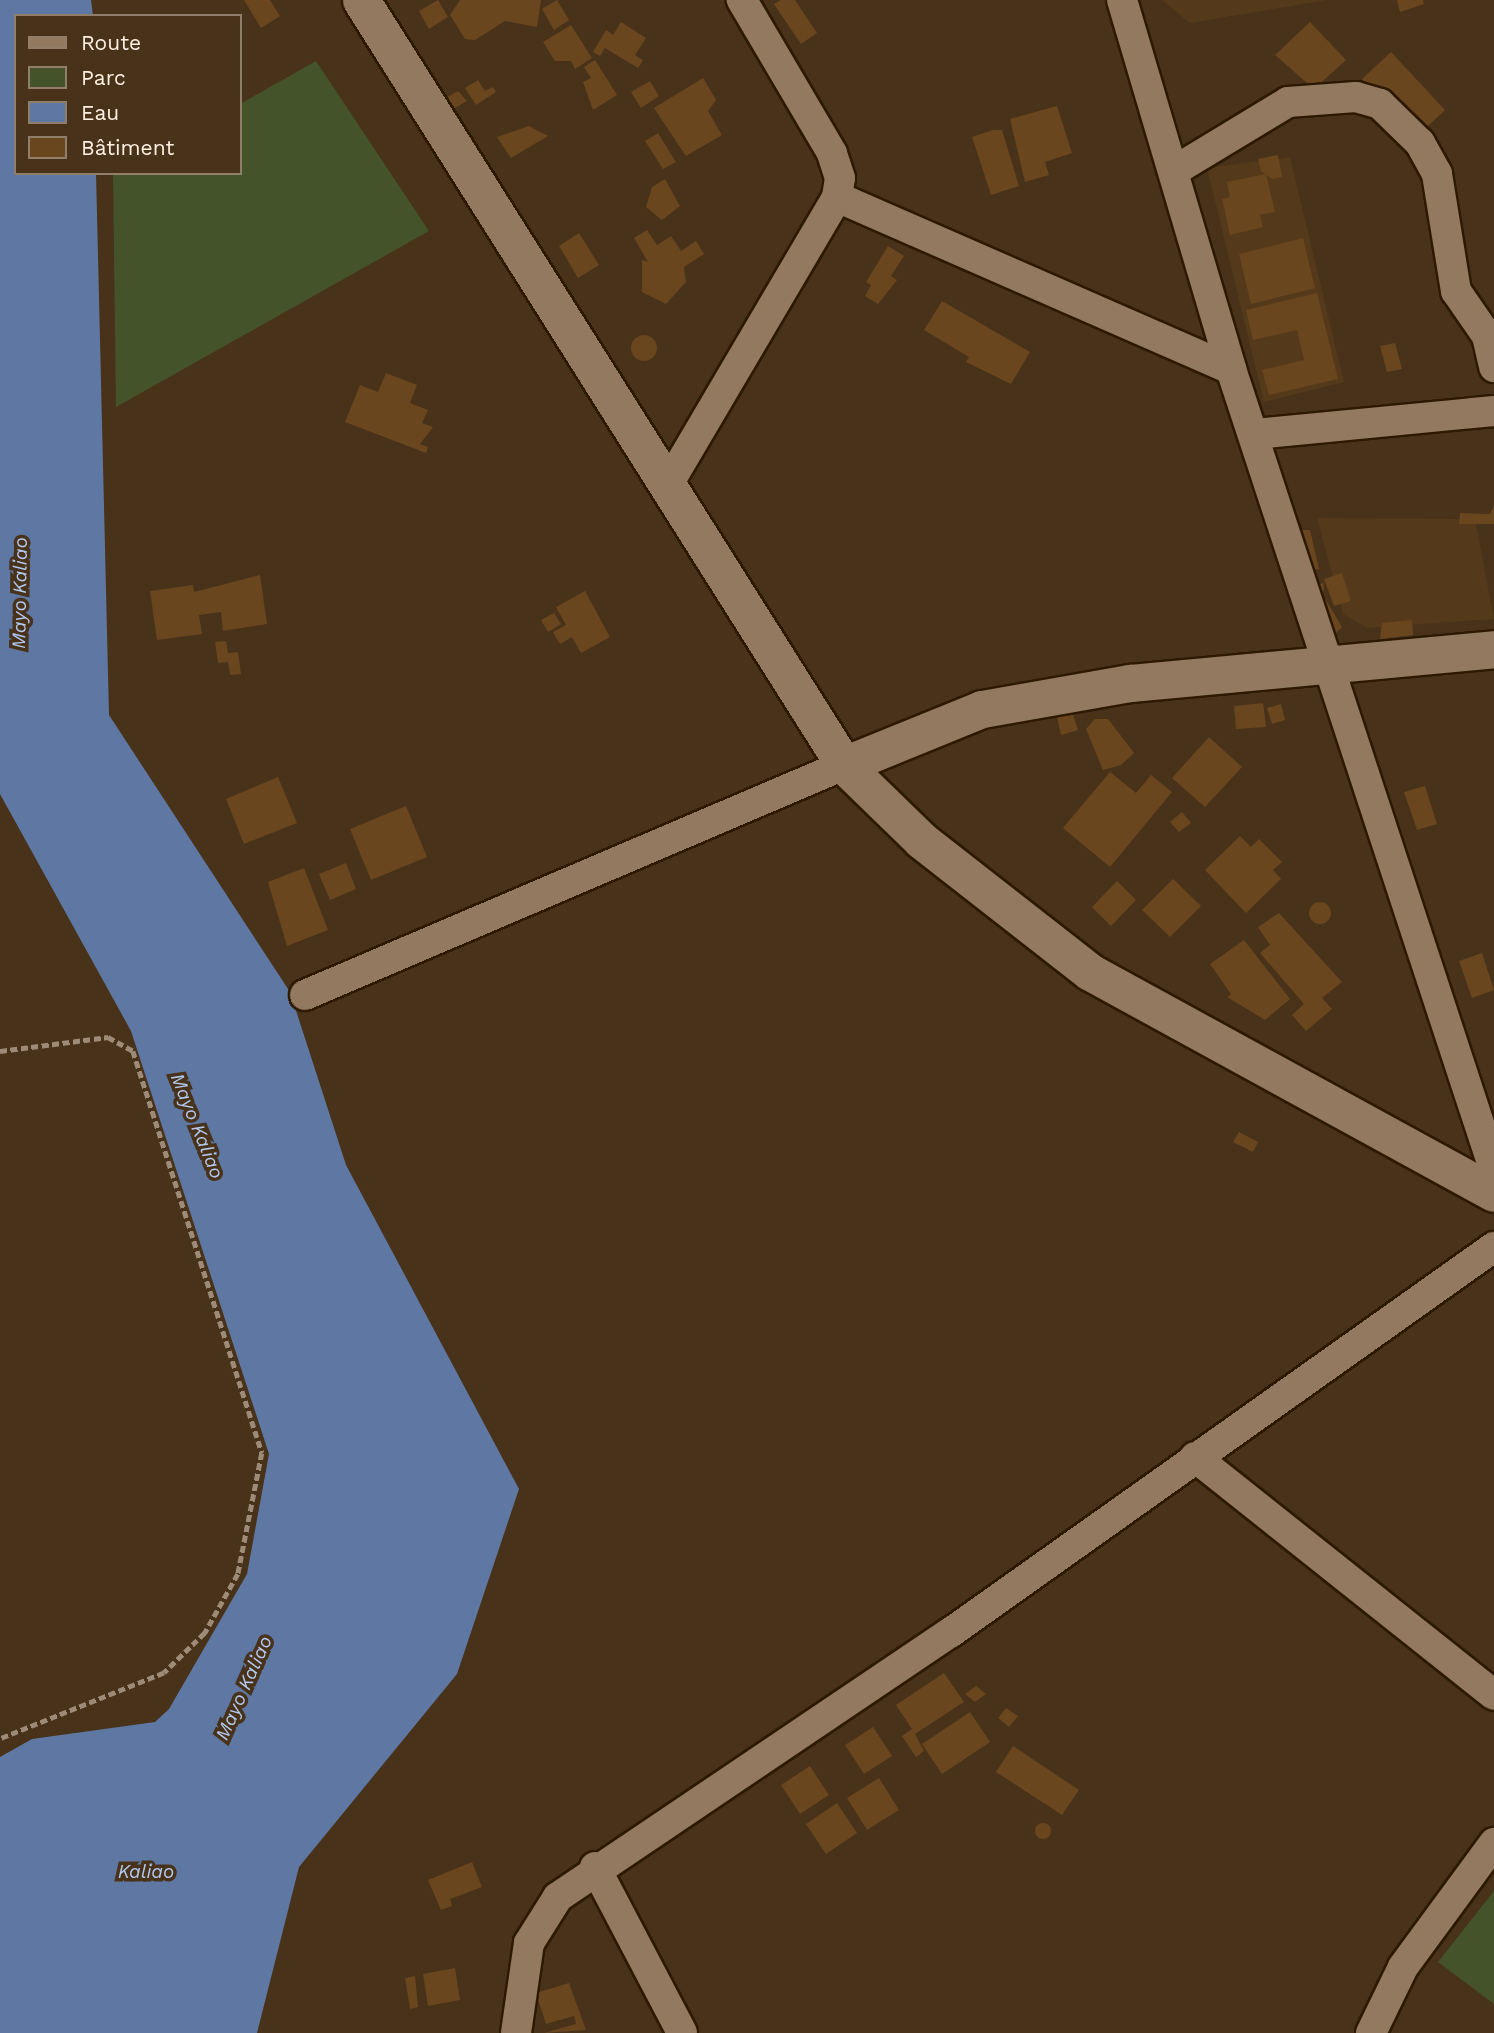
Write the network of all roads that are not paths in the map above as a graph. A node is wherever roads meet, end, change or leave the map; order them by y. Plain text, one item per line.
1 (360, 0) edge
2 (742, 0) edge
3 (1122, 0) edge
4 (1174, 171) junction
5 (838, 197) junction
6 (1494, 367) edge
7 (1231, 369) junction
8 (1494, 411) edge
9 (1255, 434) junction
10 (667, 486) junction
11 (1494, 649) edge
12 (1325, 661) junction
13 (844, 765) junction
14 (305, 995) dead end
15 (1494, 1169) edge
16 (1494, 1192) edge
17 (1494, 1247) edge
18 (1195, 1457) junction
19 (1494, 1695) edge
20 (1494, 1843) edge
21 (595, 1867) junction
22 (516, 2033) edge
23 (682, 2033) edge
24 (1371, 2033) edge

1 - 10 street
2 - 5 street
3 - 4 street
4 - 6 street
4 - 7 street
5 - 7 street
5 - 10 street
7 - 9 street
8 - 9 street
9 - 12 street
10 - 13 street
11 - 12 street
12 - 13 street
12 - 15 street
13 - 14 street
13 - 16 street
17 - 18 street
18 - 19 street
18 - 21 street
20 - 24 street
21 - 22 street
21 - 23 street

